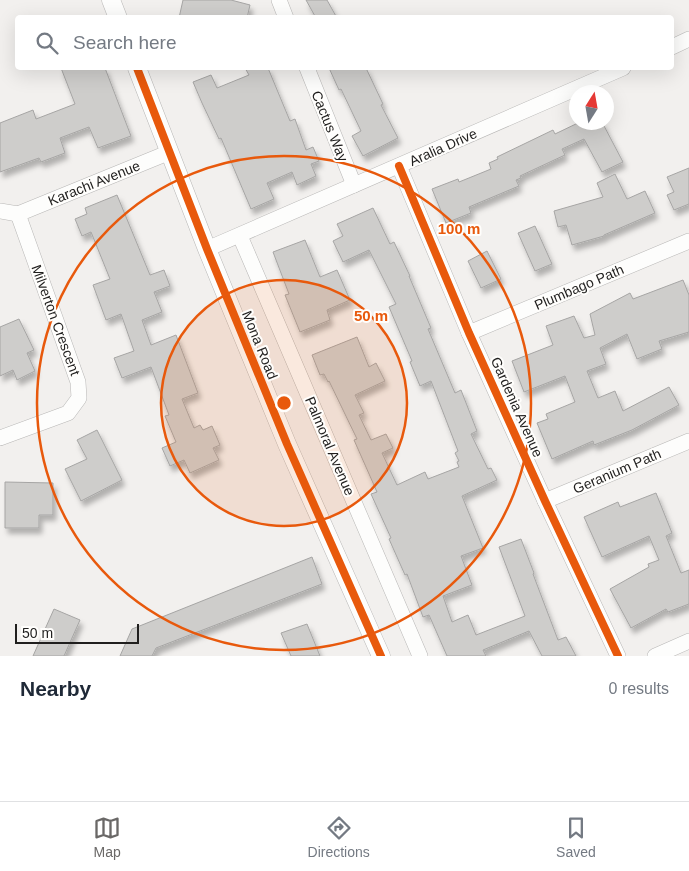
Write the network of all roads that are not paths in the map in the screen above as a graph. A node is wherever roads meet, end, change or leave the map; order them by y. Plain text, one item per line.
1 (111, 0) edge
2 (279, 0) edge
3 (117, 15) edge
4 (285, 15) edge
5 (689, 39) edge
6 (674, 46) edge
7 (138, 70) edge
8 (307, 70) edge
9 (618, 70) edge
10 (170, 152) junction
11 (399, 166) junction
12 (354, 185) junction
13 (0, 211) edge
14 (18, 214) junction
15 (240, 236) junction
16 (689, 241) edge
17 (207, 249) junction
18 (469, 333) junction
19 (0, 438) edge
20 (689, 441) edge
21 (545, 501) junction
22 (689, 641) edge
23 (381, 656) edge
24 (420, 656) edge
25 (618, 656) edge
26 (655, 656) edge

1 - 3 street
2 - 4 street
5 - 6 street
7 - 10 street, Mona Road
8 - 12 street, Cactus Way
9 - 11 street, Aralia Drive
10 - 14 street, Karachi Avenue
10 - 17 street, Mona Road
11 - 12 street, Aralia Drive
11 - 18 street, Gardenia Avenue
12 - 15 street, Aralia Drive
13 - 14 street
14 - 19 street, Milverton Crescent
15 - 17 street, Aralia Drive
15 - 24 street, Palmoral Avenue
16 - 18 street, Plumbago Path
17 - 23 street, Mona Road
18 - 21 street, Gardenia Avenue
20 - 21 street, Geranium Path
21 - 25 street, Gardenia Avenue
22 - 26 street

